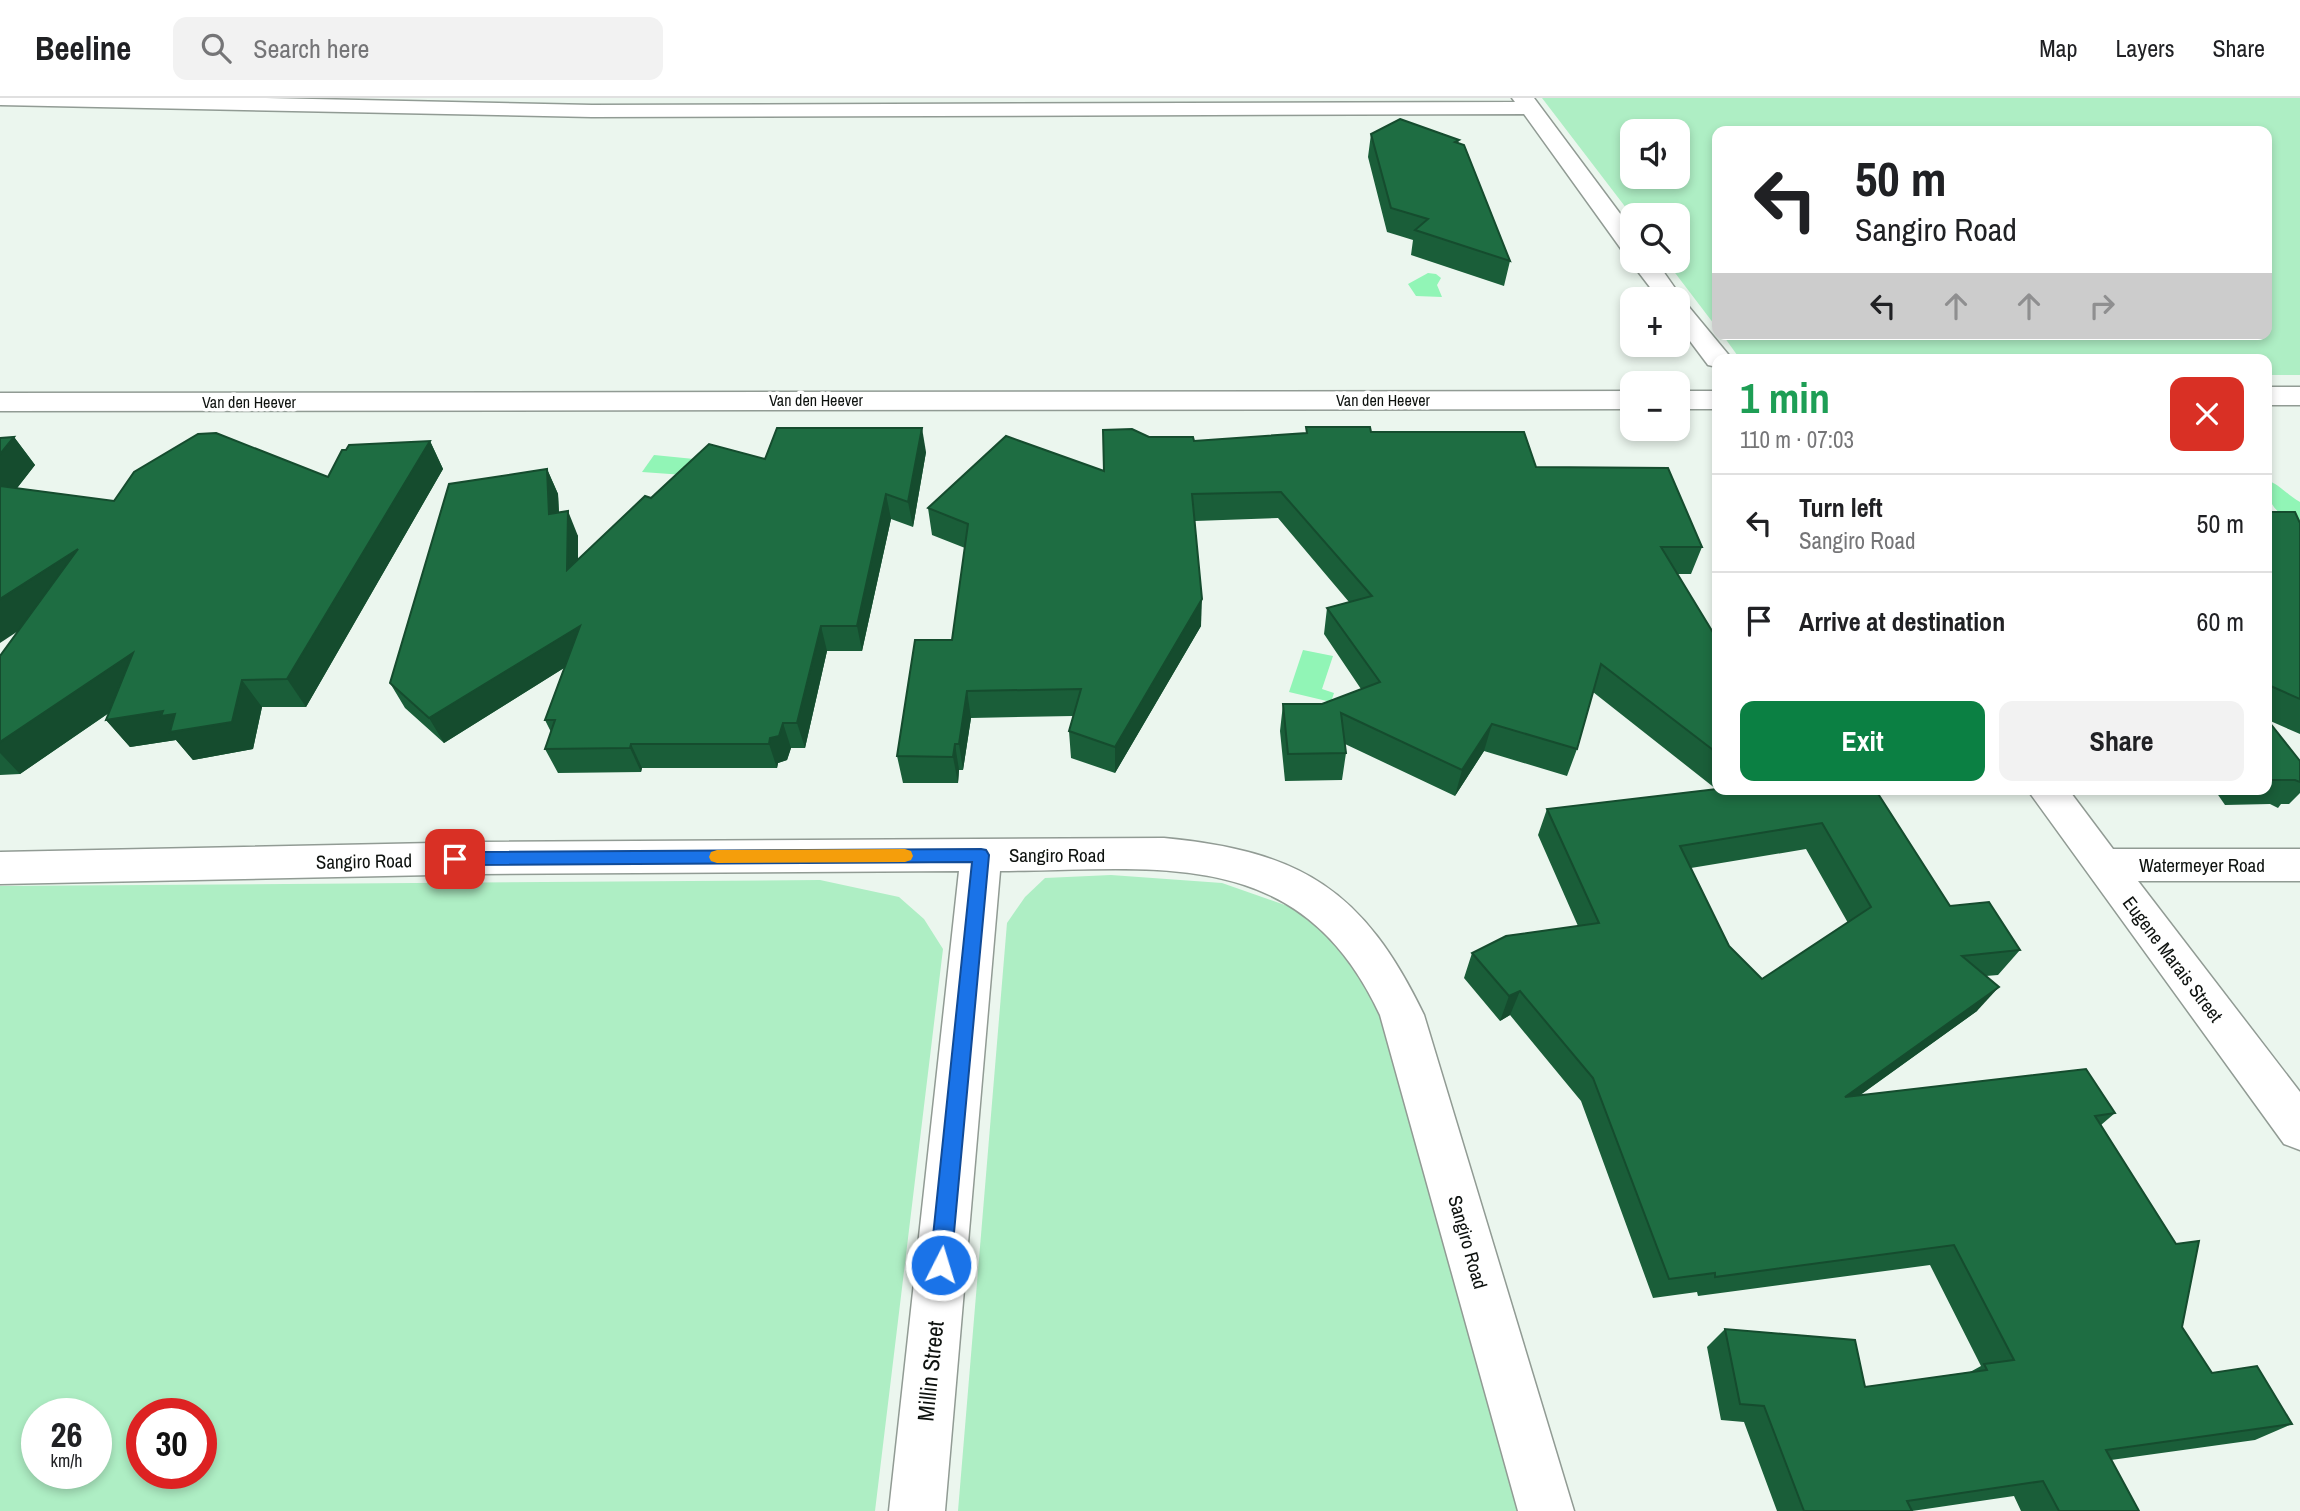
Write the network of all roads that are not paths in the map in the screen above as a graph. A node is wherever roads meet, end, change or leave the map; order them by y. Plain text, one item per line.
1 (0, 99) edge
2 (216, 100) edge
3 (1527, 103) edge
4 (1620, 230) edge
5 (1652, 273) edge
6 (1663, 287) edge
7 (1690, 323) edge
8 (1714, 354) edge
9 (2272, 396) edge
10 (2300, 396) edge
11 (1620, 400) edge
12 (1690, 400) edge
13 (1712, 400) edge
14 (0, 402) edge
15 (2051, 795) edge
16 (981, 855) junction
17 (2104, 865) junction
18 (2300, 865) edge
19 (0, 868) edge
20 (2300, 1129) edge
21 (916, 1511) edge
22 (1546, 1511) edge

1 - 2 street
2 - 3 street
3 - 4 street
5 - 6 street
7 - 8 street
9 - 10 street
11 - 14 street, Van den Heever
12 - 13 street
15 - 17 street, Eugene Marais Street
16 - 19 street, Sangiro Road
16 - 21 street, Millin Street
16 - 22 street, Sangiro Road
17 - 18 street, Watermeyer Road
17 - 20 street, Eugene Marais Street

